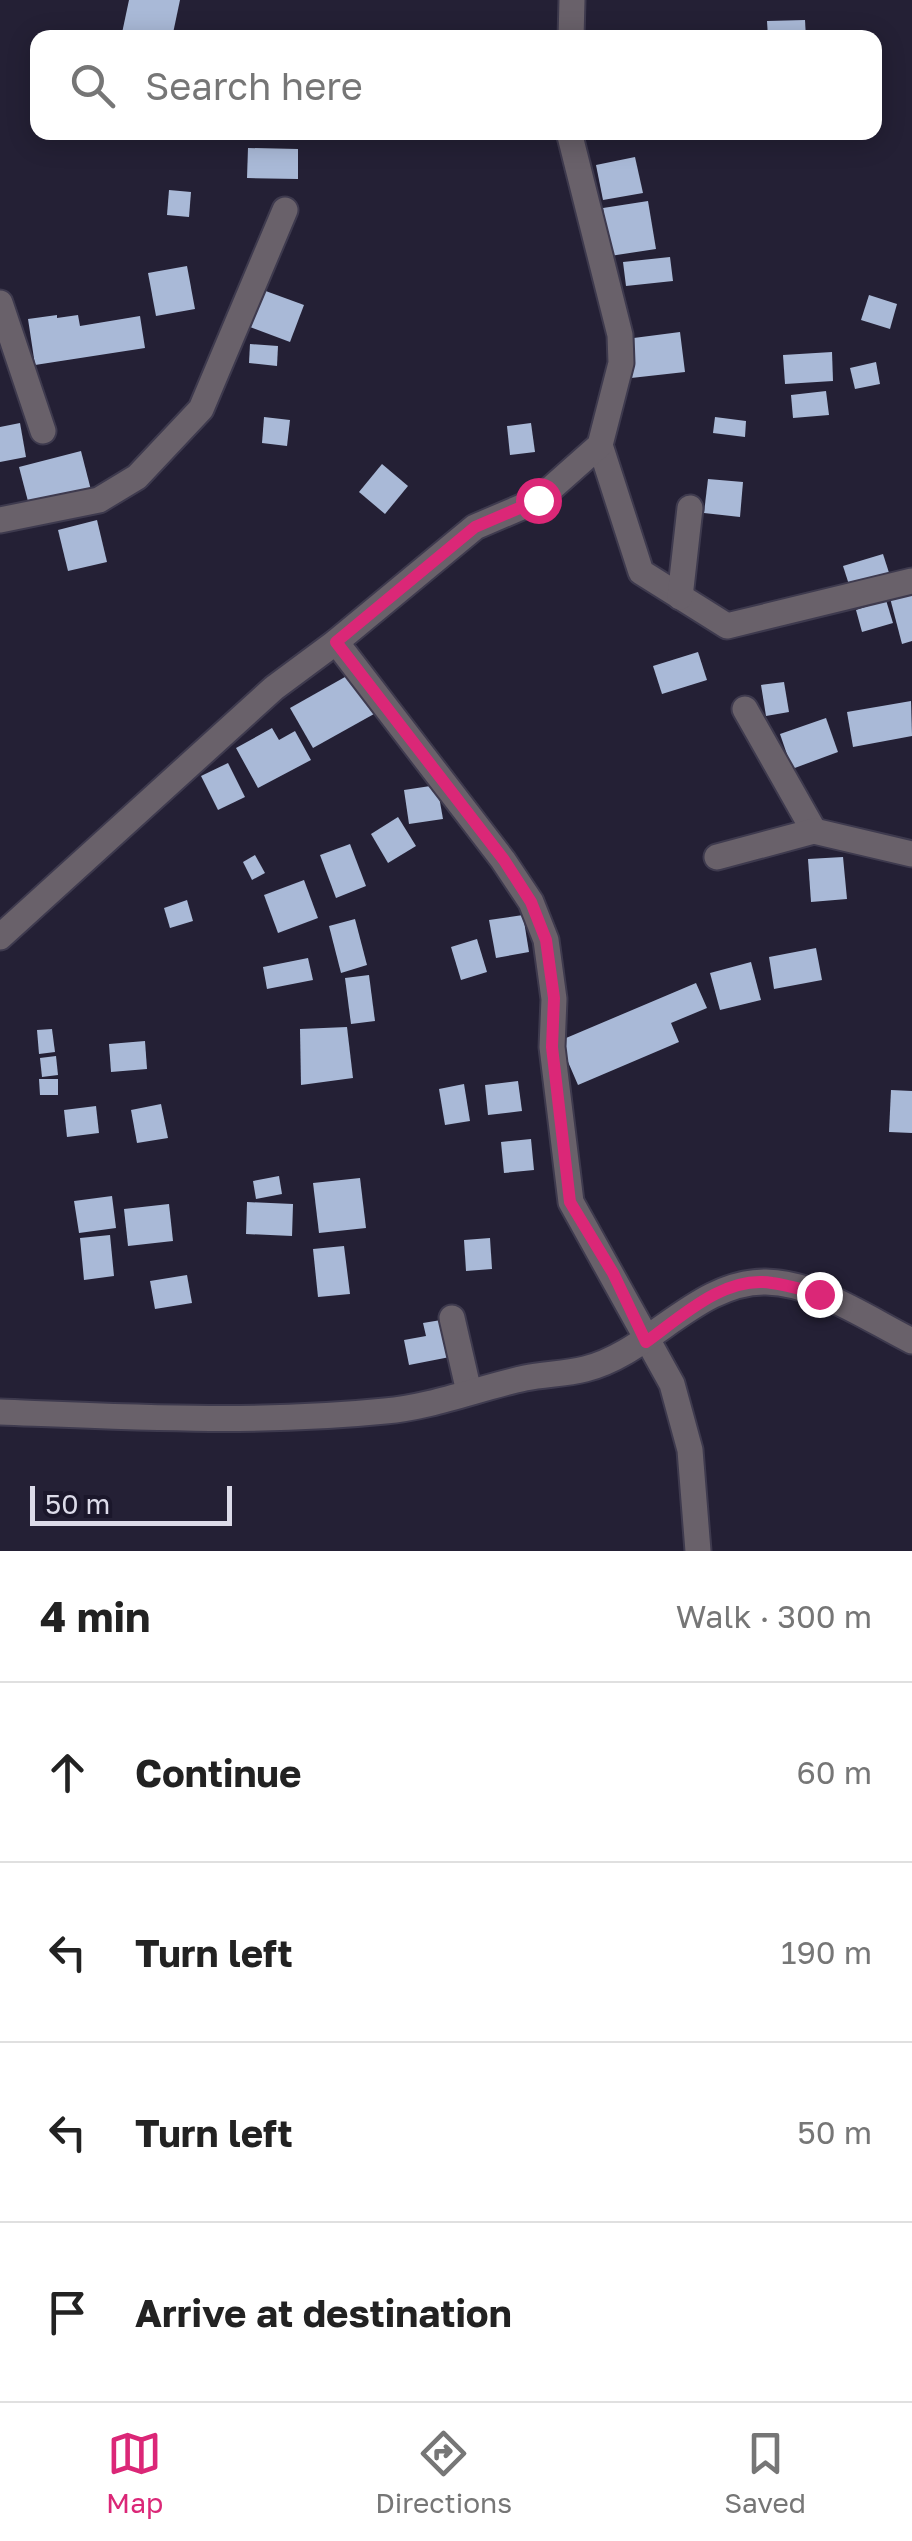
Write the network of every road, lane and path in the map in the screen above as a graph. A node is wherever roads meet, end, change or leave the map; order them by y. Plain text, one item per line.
1 (572, 0) edge
2 (571, 30) edge
3 (571, 140) edge
4 (285, 210) dead end
5 (0, 302) edge
6 (43, 430) dead end
7 (600, 445) junction
8 (690, 508) dead end
9 (0, 520) edge
10 (912, 581) edge
11 (680, 597) junction
12 (336, 642) junction
13 (746, 709) dead end
14 (814, 831) junction
15 (912, 854) edge
16 (716, 856) dead end
17 (0, 938) edge
18 (452, 1318) dead end
19 (912, 1341) edge
20 (646, 1342) junction
21 (469, 1392) junction
22 (0, 1412) edge
23 (698, 1551) edge

1 - 2 street
3 - 7 street
4 - 9 street
5 - 6 street
7 - 11 street
7 - 12 street
8 - 11 street
10 - 11 street
12 - 17 street
12 - 20 street
13 - 14 street
14 - 15 street
14 - 16 street
18 - 21 street
19 - 20 street
20 - 21 street
20 - 23 street
21 - 22 street

